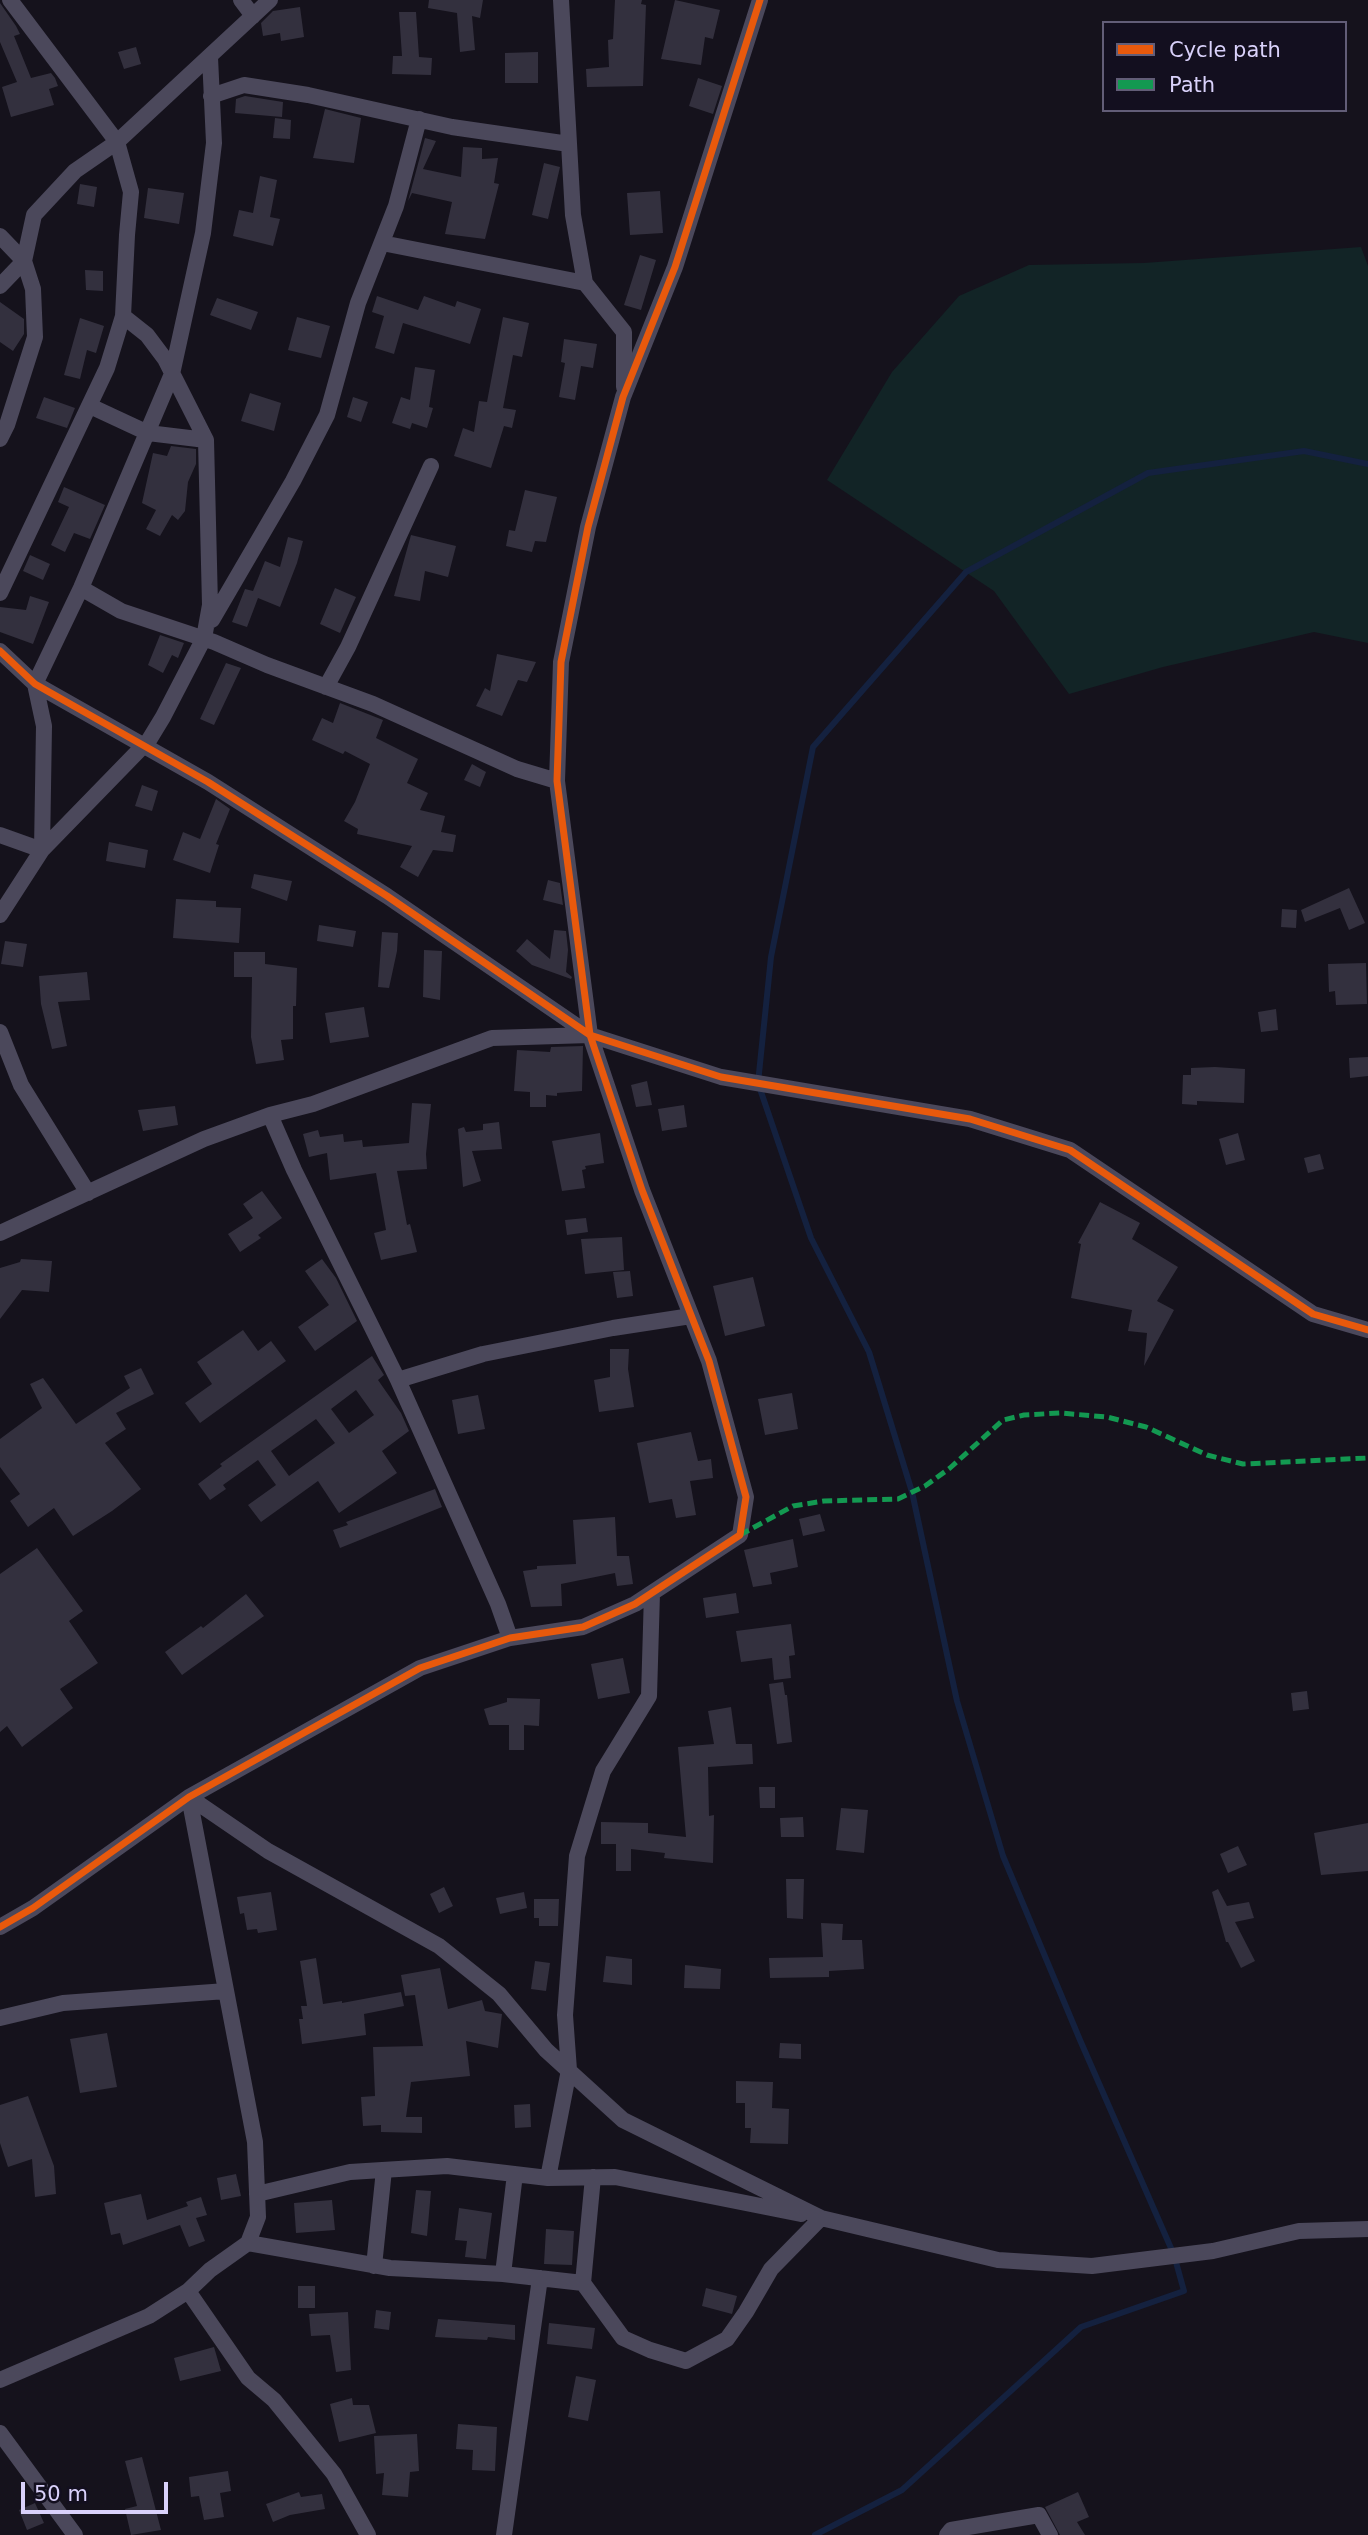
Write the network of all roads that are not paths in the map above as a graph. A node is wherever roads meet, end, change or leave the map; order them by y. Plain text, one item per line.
1 (10, 0) edge
2 (241, 0) edge
3 (270, 0) edge
4 (561, 0) edge
5 (760, 0) edge
6 (253, 16) junction
7 (210, 57) junction
8 (211, 96) junction
9 (419, 119) junction
10 (117, 142) junction
11 (569, 144) junction
12 (0, 236) edge
13 (382, 243) junction
14 (24, 261) junction
15 (585, 283) junction
16 (0, 286) edge
17 (123, 316) junction
18 (172, 374) junction
19 (623, 397) junction
20 (90, 406) junction
21 (148, 433) junction
22 (0, 439) edge
23 (206, 440) junction
24 (431, 466) dead end
25 (81, 588) junction
26 (0, 593) edge
27 (204, 638) junction
28 (0, 652) edge
29 (35, 684) junction
30 (326, 687) junction
31 (141, 746) junction
32 (557, 781) junction
33 (0, 835) edge
34 (42, 850) junction
35 (0, 915) edge
36 (0, 1032) edge
37 (590, 1035) junction
38 (270, 1115) junction
39 (88, 1194) junction
40 (0, 1233) edge
41 (691, 1316) junction
42 (1368, 1330) edge
43 (398, 1380) junction
44 (652, 1593) junction
45 (510, 1638) junction
46 (189, 1797) junction
47 (0, 1927) edge
48 (226, 1991) junction
49 (0, 2018) edge
50 (569, 2070) junction
51 (384, 2170) junction
52 (515, 2174) junction
53 (593, 2177) junction
54 (548, 2178) junction
55 (257, 2194) junction
56 (821, 2218) junction
57 (1368, 2230) edge
58 (248, 2244) junction
59 (374, 2266) junction
60 (503, 2274) junction
61 (540, 2278) junction
62 (583, 2283) junction
63 (188, 2291) junction
64 (0, 2380) edge
65 (0, 2433) edge
66 (75, 2535) edge
67 (368, 2535) edge
68 (504, 2535) edge
69 (947, 2535) edge
70 (1050, 2535) edge

1 - 10 street
2 - 6 street
3 - 6 street
4 - 11 street
5 - 19 street
6 - 7 street
7 - 8 street
7 - 10 street
8 - 9 street
8 - 18 street
9 - 11 street
9 - 13 street
10 - 14 street
10 - 17 street
11 - 15 street
12 - 14 street
13 - 15 street
13 - 27 street
14 - 16 street
14 - 22 street
15 - 19 street
17 - 18 street
17 - 20 street
18 - 21 street
18 - 23 street
19 - 32 street
20 - 21 street
20 - 26 street
21 - 23 street
21 - 25 street
23 - 27 street
24 - 30 street
25 - 27 street
25 - 29 street
27 - 30 street
27 - 31 street
28 - 29 street
29 - 31 street
29 - 34 street
30 - 32 street
31 - 34 street
31 - 37 street
32 - 37 street
33 - 34 street
34 - 35 street
36 - 39 street
37 - 38 street
37 - 41 street
37 - 42 street
38 - 39 street
38 - 43 street
39 - 40 street
41 - 43 street
41 - 44 street
43 - 45 street
44 - 45 street
44 - 50 street
45 - 46 street
46 - 47 street
46 - 48 street
46 - 50 street
48 - 49 street
48 - 55 street
50 - 54 street
50 - 56 street
51 - 52 street
51 - 55 street
51 - 59 street
52 - 54 street
52 - 60 street
53 - 54 street
53 - 56 street
53 - 62 street
55 - 58 street
56 - 57 street
56 - 62 street
58 - 59 street
58 - 63 street
59 - 60 street
60 - 61 street
61 - 62 street
61 - 68 street
63 - 64 street
63 - 67 street
65 - 66 street
69 - 70 street

